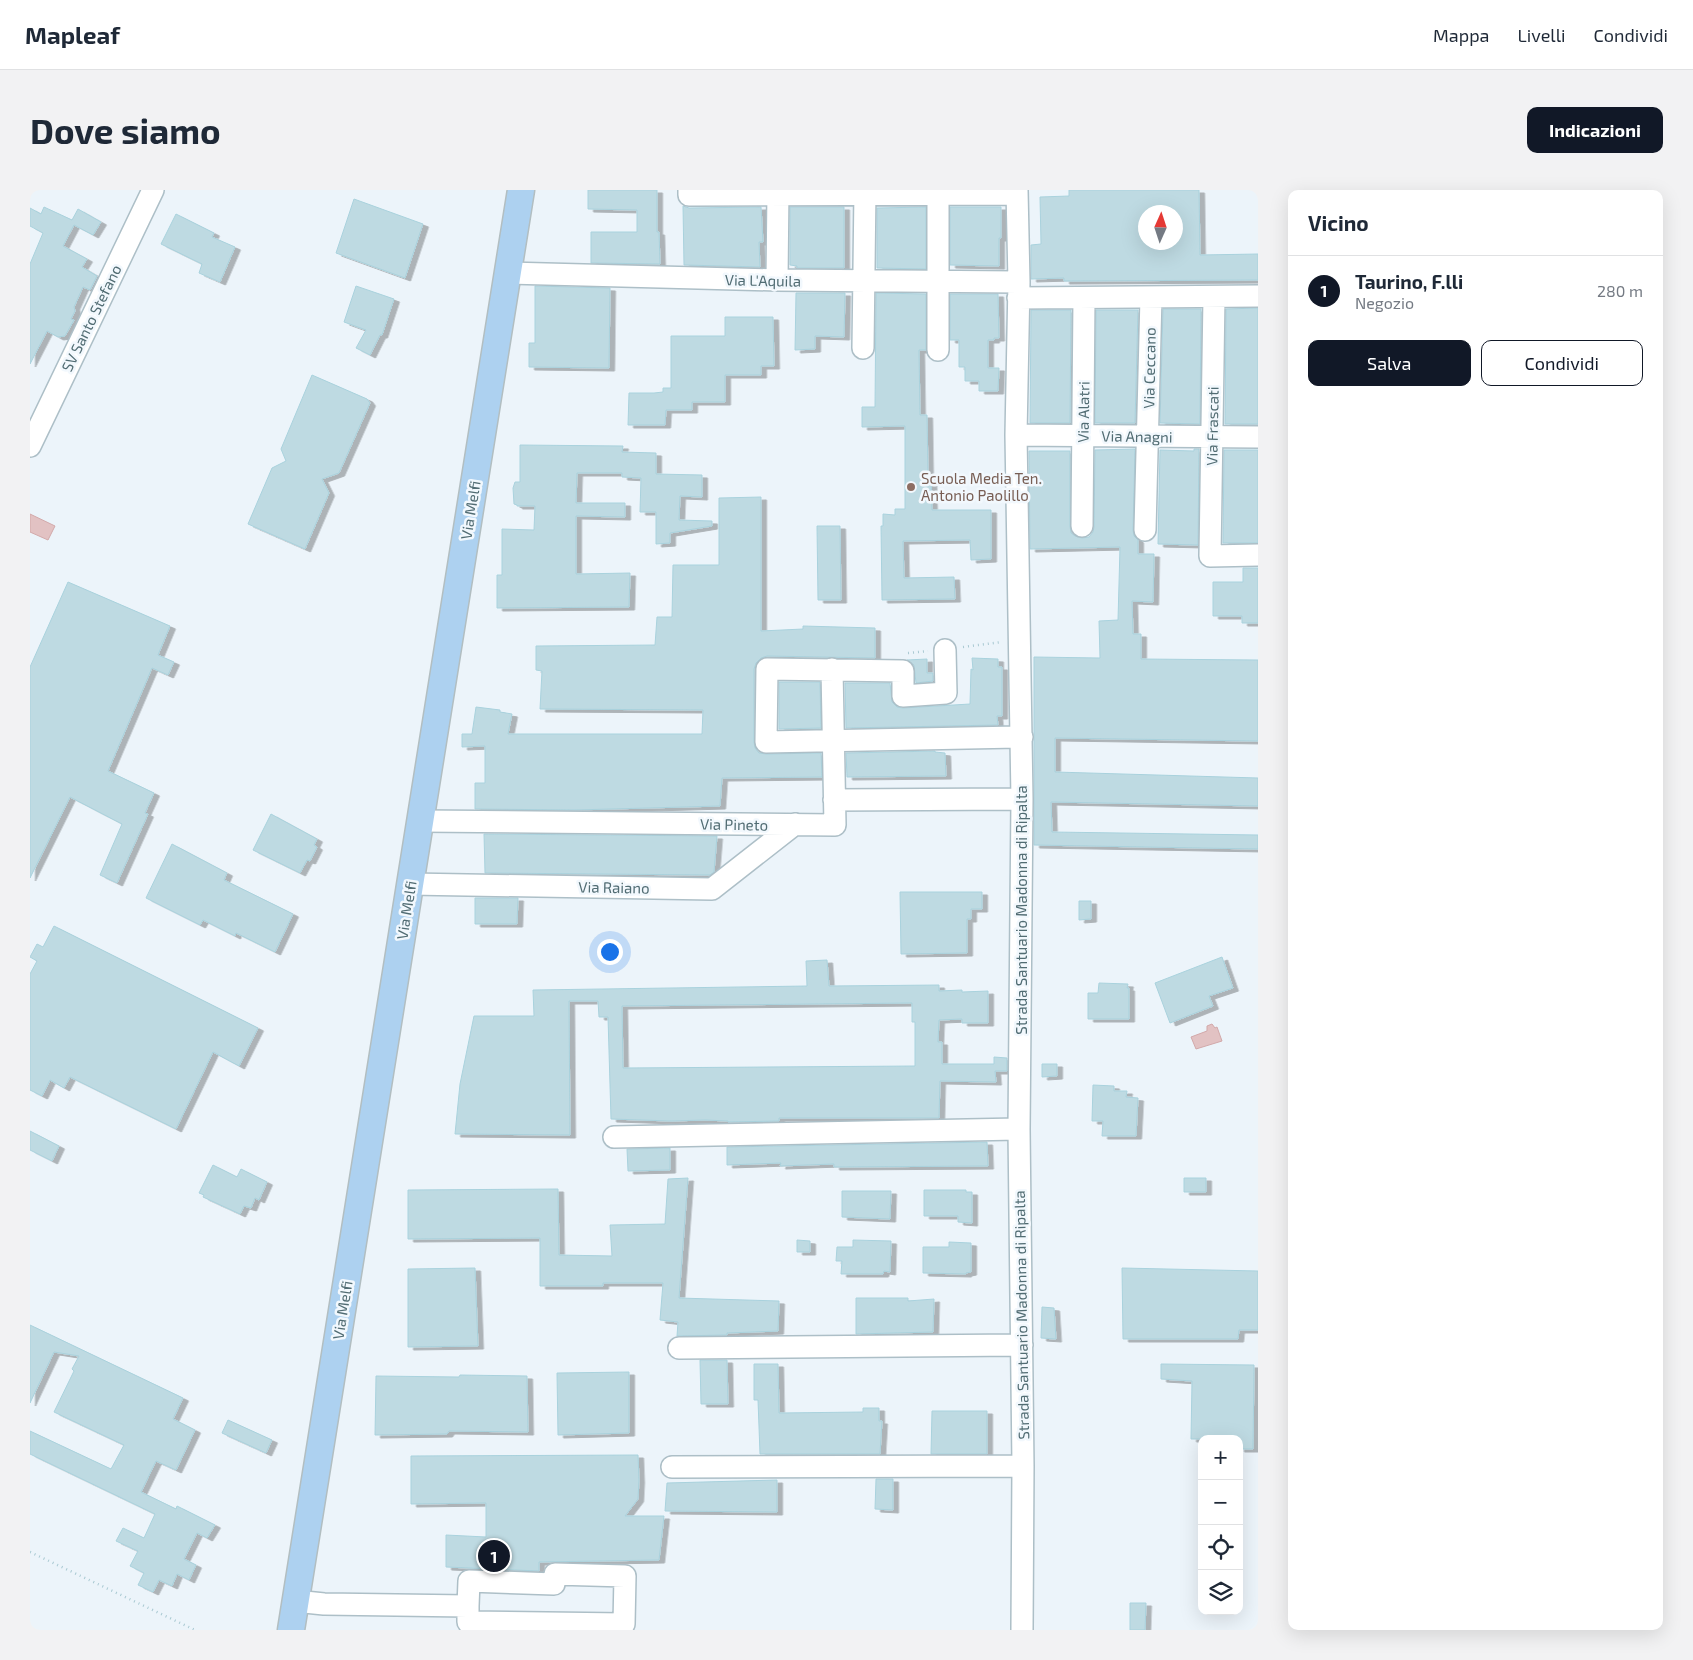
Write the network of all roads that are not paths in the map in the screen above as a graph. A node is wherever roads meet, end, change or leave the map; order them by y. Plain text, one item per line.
1 (153, 190) edge
2 (521, 190) edge
3 (689, 192) edge
4 (778, 192) edge
5 (865, 192) edge
6 (938, 192) edge
7 (1016, 192) edge
8 (508, 273) junction
9 (777, 280) junction
10 (864, 281) junction
11 (938, 281) junction
12 (1018, 290) junction
13 (1258, 296) edge
14 (1151, 297) junction
15 (1214, 297) junction
16 (1084, 298) junction
17 (863, 348) dead end
18 (938, 350) dead end
19 (1016, 434) junction
20 (1083, 435) junction
21 (1147, 436) junction
22 (1212, 437) junction
23 (1258, 437) edge
24 (30, 446) edge
25 (1082, 526) dead end
26 (1145, 530) dead end
27 (1258, 555) edge
28 (945, 650) dead end
29 (832, 669) junction
30 (1022, 737) junction
31 (834, 741) junction
32 (1022, 799) junction
33 (834, 800) junction
34 (420, 821) junction
35 (795, 824) junction
36 (410, 884) junction
37 (1019, 1129) junction
38 (614, 1137) dead end
39 (1022, 1345) junction
40 (679, 1348) dead end
41 (1023, 1466) junction
42 (672, 1467) dead end
43 (295, 1601) junction
44 (468, 1606) junction
45 (291, 1630) edge
46 (1022, 1630) edge

1 - 24 street, SV Santo Stefano
2 - 8 main road, Via Melfi
3 - 4 street
4 - 5 street
4 - 9 street
5 - 6 street
5 - 10 street
6 - 7 street
6 - 11 street
7 - 12 street, Strada Santuario Madonna di Ripalta
8 - 9 street, Via L'Aquila
8 - 34 main road, Via Melfi
9 - 10 street, Via L'Aquila
10 - 11 street, Via L'Aquila
10 - 17 street
11 - 12 street, Via L'Aquila
11 - 18 street
12 - 16 street, Via L'Aquila
12 - 19 street, Strada Santuario Madonna di Ripalta
13 - 15 street, Via L'Aquila
14 - 15 street, Via L'Aquila
14 - 16 street, Via L'Aquila
14 - 21 street, Via Ceccano
15 - 22 street, Via Frascati
16 - 20 street, Via Alatri
19 - 20 street, Via Anagni
19 - 30 street, Strada Santuario Madonna di Ripalta
20 - 21 street, Via Anagni
20 - 25 street, Via Alatri
21 - 22 street, Via Anagni
21 - 26 street, Via Ceccano
22 - 23 street, Via Anagni
22 - 27 street, Via Frascati
28 - 29 street
29 - 31 street
29 - 31 street
30 - 31 street
30 - 32 street, Strada Santuario Madonna di Ripalta
31 - 33 street
32 - 33 street
32 - 37 street, Strada Santuario Madonna di Ripalta
33 - 35 street, Via Pineto
34 - 35 street, Via Pineto
34 - 36 main road, Via Melfi
35 - 36 street, Via Raiano
36 - 43 main road, Via Melfi
37 - 38 street
37 - 39 street, Strada Santuario Madonna di Ripalta
39 - 40 street
39 - 41 street, Strada Santuario Madonna di Ripalta
41 - 42 street
41 - 46 street, Strada Santuario Madonna di Ripalta
43 - 44 street
43 - 45 main road, Via Melfi
44 - 44 street

